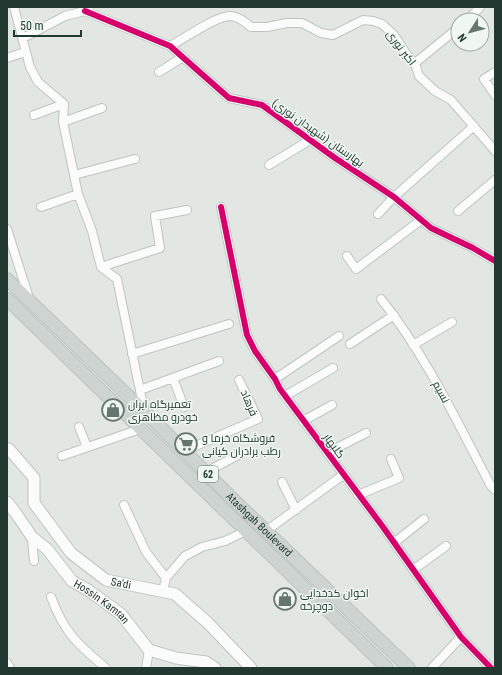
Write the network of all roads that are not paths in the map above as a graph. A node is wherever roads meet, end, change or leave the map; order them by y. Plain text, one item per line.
1 (14, 7) edge
2 (87, 9) edge
3 (450, 35) edge
4 (23, 38) junction
5 (170, 46) junction
6 (25, 52) junction
7 (7, 58) edge
8 (183, 58) junction
9 (415, 63) junction
10 (159, 72) dead end
11 (495, 72) edge
12 (495, 95) edge
13 (64, 104) junction
14 (102, 108) dead end
15 (34, 115) dead end
16 (63, 122) junction
17 (474, 126) junction
18 (310, 140) junction
19 (495, 151) edge
20 (135, 159) dead end
21 (269, 165) dead end
22 (74, 176) junction
23 (495, 180) edge
24 (78, 194) junction
25 (394, 197) junction
26 (41, 207) dead end
27 (221, 207) dead end
28 (187, 210) dead end
29 (458, 211) dead end
30 (378, 214) dead end
31 (421, 220) junction
32 (7, 228) edge
33 (347, 256) dead end
34 (495, 261) edge
35 (101, 267) junction
36 (7, 279) edge
37 (381, 299) dead end
38 (30, 301) junction
39 (9, 304) edge
40 (394, 315) junction
41 (452, 322) dead end
42 (229, 324) dead end
43 (339, 336) dead end
44 (350, 344) dead end
45 (413, 345) junction
46 (132, 354) junction
47 (219, 361) dead end
48 (333, 368) dead end
49 (173, 378) junction
50 (275, 379) junction
51 (239, 380) dead end
52 (140, 390) junction
53 (285, 396) junction
54 (332, 405) dead end
55 (184, 407) dead end
56 (144, 411) junction
57 (303, 421) junction
58 (78, 427) dead end
59 (140, 429) junction
60 (366, 432) dead end
61 (87, 447) junction
62 (7, 449) edge
63 (184, 451) junction
64 (242, 453) dead end
65 (327, 454) junction
66 (62, 456) dead end
67 (391, 459) dead end
68 (206, 472) junction
69 (343, 475) junction
70 (282, 482) dead end
71 (495, 490) edge
72 (358, 495) junction
73 (7, 502) edge
74 (124, 505) dead end
75 (296, 510) junction
76 (424, 519) dead end
77 (246, 531) junction
78 (266, 531) junction
79 (32, 537) junction
80 (394, 543) junction
81 (446, 546) dead end
82 (34, 561) dead end
83 (413, 570) junction
84 (166, 578) junction
85 (163, 592) junction
86 (51, 596) dead end
87 (461, 637) junction
88 (149, 650) junction
89 (7, 663) edge
90 (207, 666) edge
91 (10, 668) edge
92 (106, 668) edge
93 (146, 668) edge
94 (252, 668) edge
95 (387, 668) edge
96 (409, 668) edge
97 (432, 668) edge
98 (491, 668) edge

1 - 4 street
2 - 4 street
2 - 5 street, بهارستان (شهیدان نوری)
3 - 9 street
4 - 6 street
5 - 8 street, بهارستان (شهیدان نوری)
5 - 9 street, اکبر نوری
6 - 7 street
6 - 13 street
8 - 10 street
8 - 18 street, بهارستان (شهیدان نوری)
9 - 17 street, اکبر نوری
11 - 12 street
13 - 15 street
13 - 16 street
14 - 16 street
16 - 22 street
17 - 19 street, اکبر نوری
17 - 25 street
18 - 21 street
18 - 25 street, بهارستان (شهیدان نوری)
20 - 22 street
22 - 24 street
23 - 29 street
24 - 26 street
24 - 35 street
25 - 30 street
25 - 31 street, بهارستان (شهیدان نوری)
27 - 50 street, گلبهار
28 - 35 street
31 - 33 street
31 - 34 street, بهارستان (شهیدان نوری)
32 - 38 street
35 - 46 street
36 - 38 main road, Atashgah Boulevard / 62
37 - 40 street, نسیم
38 - 56 main road, Atashgah Boulevard / 62
39 - 59 main road, Atashgah Boulevard / 62
40 - 44 street
40 - 45 street, نسیم
41 - 45 street
42 - 46 street
43 - 50 street
45 - 71 street, نسیم
46 - 52 street
47 - 49 street
48 - 53 street
49 - 52 street
49 - 55 street
50 - 53 street, گلبهار
51 - 63 street, فرهاد
52 - 56 street
53 - 57 street, گلبهار
54 - 57 street
56 - 63 main road, Atashgah Boulevard / 62
57 - 65 street, گلبهار
58 - 61 street
59 - 61 street
59 - 77 main road, Atashgah Boulevard / 62
60 - 65 street
61 - 66 street
62 - 85 street, Sa'di
63 - 68 main road, Atashgah Boulevard / 62
64 - 68 street
65 - 69 street, گلبهار
67 - 72 street
68 - 78 main road, Atashgah Boulevard / 62
69 - 72 street, گلبهار
69 - 75 street
70 - 75 street
72 - 80 street, گلبهار
73 - 79 street, Hossin Kamran
74 - 84 street
75 - 78 street
76 - 80 street
77 - 84 street
77 - 95 main road, Atashgah Boulevard / 62
78 - 96 main road, Atashgah Boulevard / 62
79 - 82 street
79 - 88 street, Hossin Kamran
80 - 83 street, گلبهار
81 - 83 street
83 - 87 street, گلبهار
84 - 85 street
85 - 94 street, Sa'di
86 - 92 street
87 - 97 street
87 - 98 street, گلبهار
88 - 90 street
88 - 93 street
89 - 91 street

